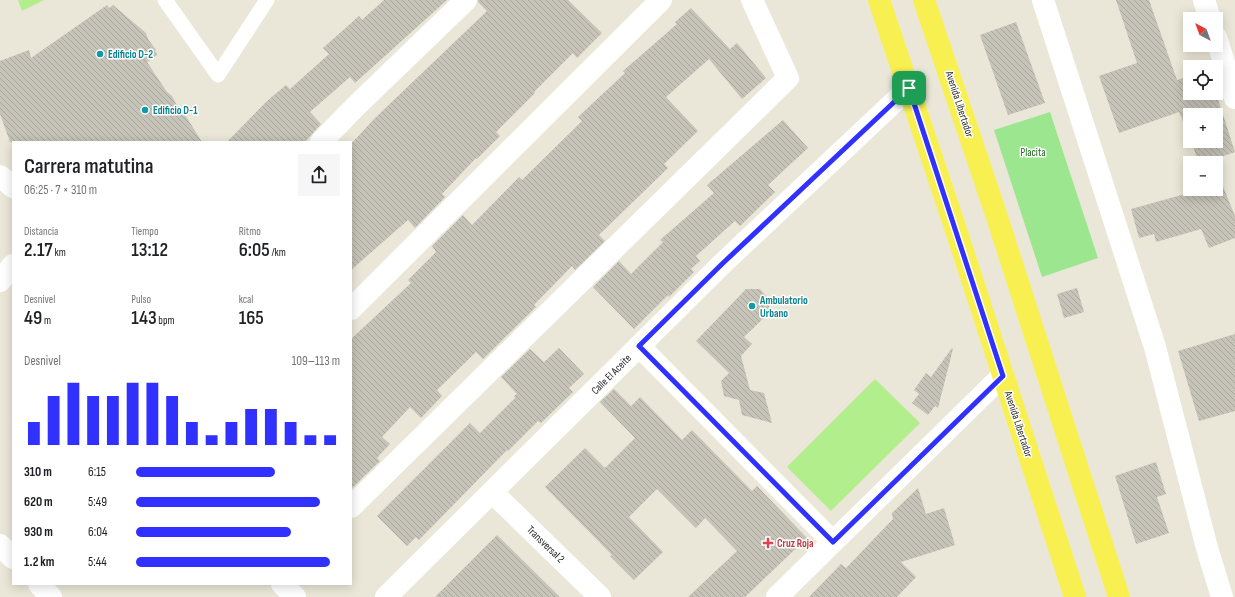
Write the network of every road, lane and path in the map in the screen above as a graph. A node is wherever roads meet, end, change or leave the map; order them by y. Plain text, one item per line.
1 (165, 0) edge
2 (267, 0) edge
3 (466, 0) edge
4 (660, 0) edge
5 (752, 0) edge
6 (879, 0) edge
7 (924, 0) edge
8 (1043, 0) edge
9 (1204, 0) edge
10 (1208, 12) edge
11 (1221, 52) edge
12 (909, 88) junction
13 (1235, 98) edge
14 (321, 141) edge
15 (0, 176) edge
16 (12, 185) edge
17 (12, 265) edge
18 (0, 281) edge
19 (352, 308) edge
20 (639, 346) junction
21 (1003, 376) junction
22 (492, 492) junction
23 (352, 507) edge
24 (833, 542) junction
25 (0, 545) edge
26 (12, 557) edge
27 (39, 585) edge
28 (283, 585) edge
29 (51, 597) edge
30 (295, 597) edge
31 (386, 597) edge
32 (600, 597) edge
33 (777, 597) edge
34 (1075, 597) edge
35 (1120, 597) edge
36 (1222, 597) edge

1 - 2 lane
3 - 14 street
4 - 19 street
5 - 23 street
6 - 12 main road, Avenida Libertador
7 - 35 main road, Avenida Libertador
8 - 36 street
9 - 10 street
11 - 13 street
12 - 20 street, Calle El Aceite
12 - 21 main road, Avenida Libertador
15 - 16 street
17 - 18 street
20 - 22 street, Calle El Aceite
20 - 24 street
21 - 24 street
21 - 34 main road, Avenida Libertador
22 - 31 street, Calle El Aceite
22 - 32 street, Transversal 2
24 - 33 street
25 - 26 street
27 - 29 street
28 - 30 street

